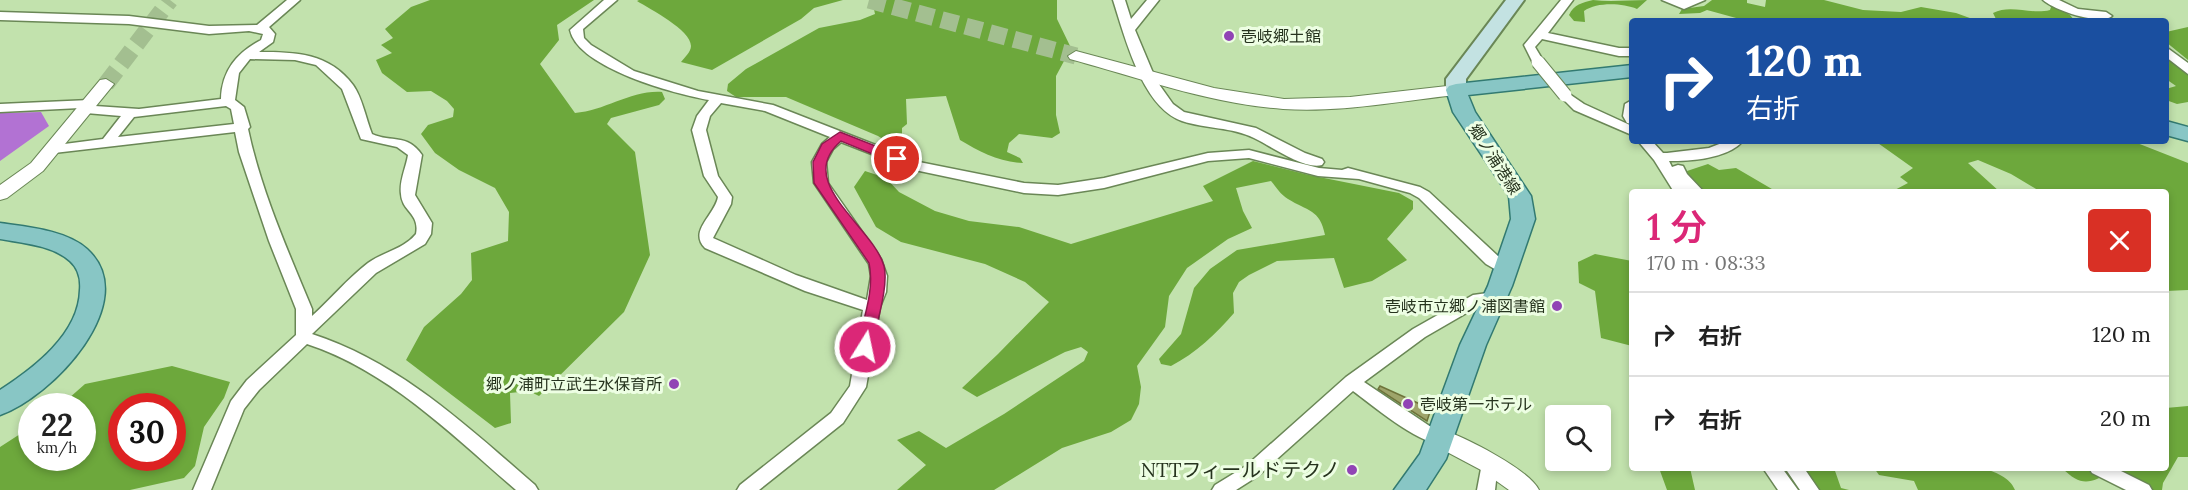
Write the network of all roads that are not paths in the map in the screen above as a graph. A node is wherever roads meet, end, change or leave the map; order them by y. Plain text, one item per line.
1 (294, 0) edge
2 (611, 0) edge
3 (1119, 0) edge
4 (1153, 0) edge
5 (1515, 0) edge
6 (1567, 0) edge
7 (1668, 0) edge
8 (1699, 0) edge
9 (2049, 0) edge
10 (2094, 0) edge
11 (0, 16) edge
12 (2105, 18) edge
13 (2109, 18) edge
14 (261, 28) junction
15 (1130, 28) junction
16 (1540, 35) junction
17 (1629, 52) edge
18 (2169, 53) edge
19 (245, 54) junction
20 (1076, 56) tunnel mouth
21 (2188, 69) edge
22 (1629, 71) edge
23 (1147, 76) junction
24 (106, 84) tunnel mouth
25 (1456, 90) junction
26 (717, 99) junction
27 (228, 102) junction
28 (88, 107) junction
29 (0, 108) edge
30 (130, 113) junction
31 (243, 127) junction
32 (2169, 129) edge
33 (1629, 130) edge
34 (2188, 134) edge
35 (840, 136) junction
36 (107, 143) junction
37 (1649, 144) edge
38 (1731, 144) edge
39 (54, 149) junction
40 (1666, 157) junction
41 (1355, 176) junction
42 (1680, 189) edge
43 (1694, 189) edge
44 (0, 194) edge
45 (0, 231) edge
46 (1505, 270) junction
47 (1495, 298) junction
48 (872, 307) junction
49 (305, 334) junction
50 (1352, 382) junction
51 (0, 404) edge
52 (1440, 438) junction
53 (1489, 463) junction
54 (1774, 471) edge
55 (1796, 471) edge
56 (2104, 471) edge
57 (202, 490) edge
58 (529, 490) edge
59 (746, 490) edge
60 (1221, 490) edge
61 (1409, 490) edge
62 (1486, 490) edge
63 (1527, 490) edge
64 (1789, 490) edge
65 (1810, 490) edge
66 (2143, 490) edge

1 - 14 street
2 - 26 street
3 - 15 street
4 - 15 street
5 - 25 main road
6 - 16 street
7 - 8 street
9 - 12 street
10 - 13 street
11 - 14 street
14 - 19 street
15 - 23 street
16 - 17 street
16 - 33 street, bridge
18 - 21 street
19 - 27 street
19 - 49 street
20 - 23 street
22 - 25 main road
23 - 25 street
23 - 41 street
24 - 28 street
25 - 46 main road, 郷ノ浦港線
26 - 35 street
26 - 48 street
27 - 30 street
27 - 31 street
28 - 29 street
28 - 30 street
28 - 39 street
30 - 36 street
31 - 36 street
31 - 49 street
32 - 34 main road
35 - 41 street
35 - 48 street
36 - 39 street
37 - 40 street
38 - 40 street
39 - 44 street
40 - 42 street
40 - 43 street
41 - 46 street
45 - 51 main road
46 - 47 main road, 郷ノ浦港線
47 - 50 street
47 - 52 main road, 郷ノ浦港線
48 - 59 street
49 - 57 street
49 - 58 street
50 - 52 street
50 - 60 street
52 - 53 street
52 - 61 main road, 郷ノ浦港線
53 - 62 street
53 - 63 street
54 - 64 street
55 - 65 street
56 - 66 street

